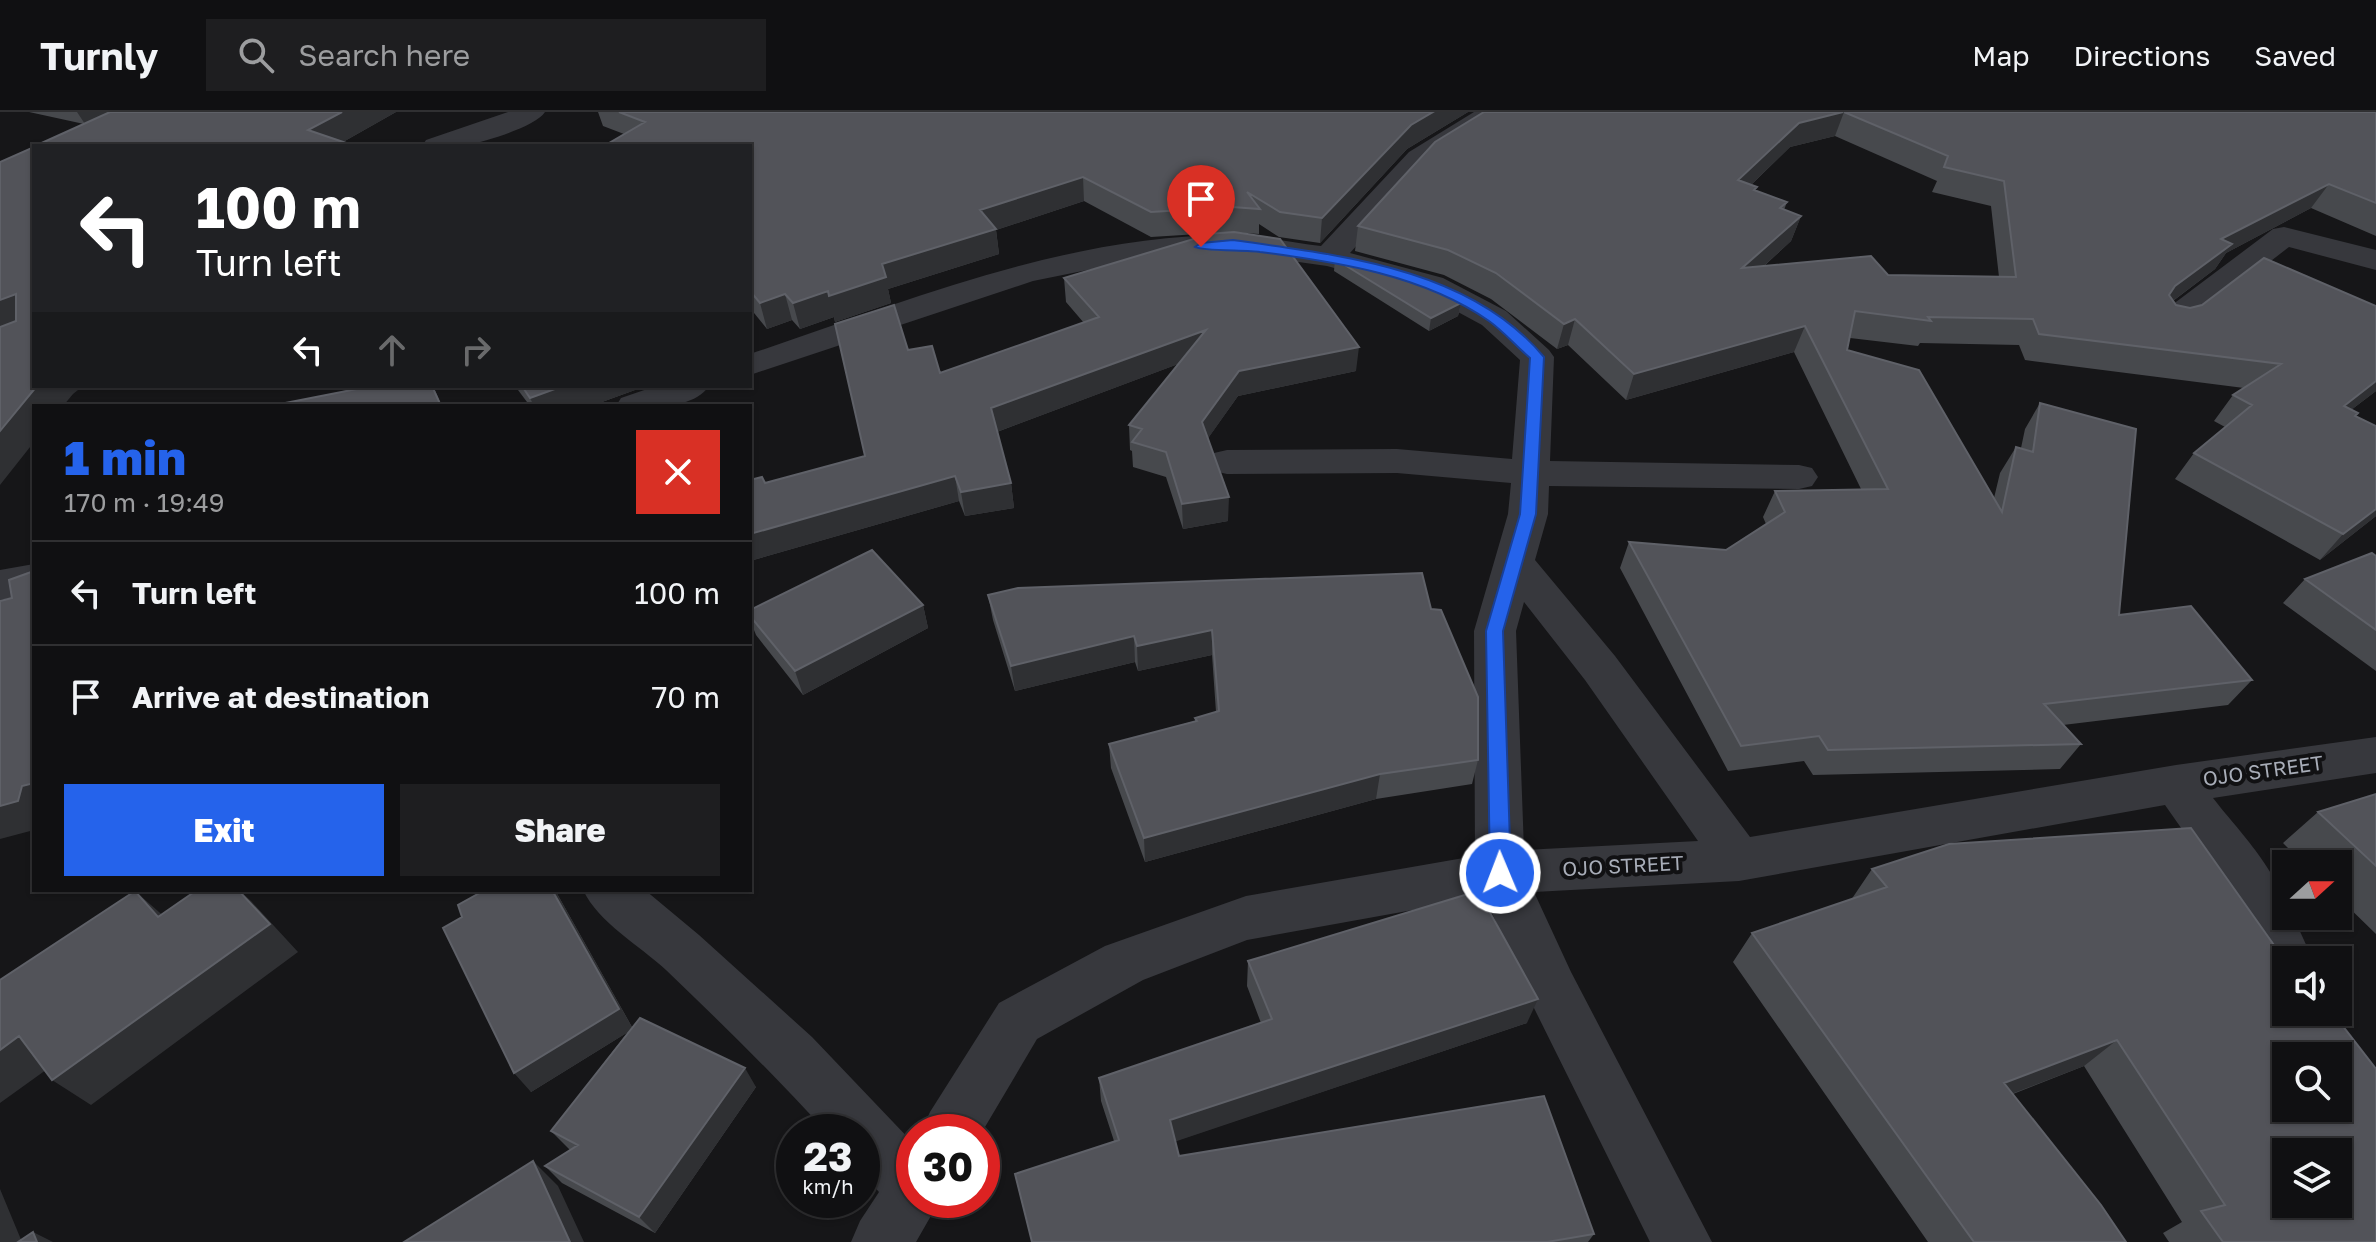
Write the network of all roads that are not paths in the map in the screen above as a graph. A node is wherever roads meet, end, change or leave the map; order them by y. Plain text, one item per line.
1 (531, 112) edge
2 (1490, 113) edge
3 (442, 144) edge
4 (1329, 257) junction
5 (2376, 260) edge
6 (2172, 321) edge
7 (752, 364) edge
8 (685, 388) edge
9 (640, 404) edge
10 (1227, 462) dead end
11 (1533, 473) junction
12 (1799, 477) dead end
13 (1516, 564) junction
14 (32, 579) edge
15 (0, 585) edge
16 (2376, 755) edge
17 (2176, 784) junction
18 (1739, 860) junction
19 (1500, 873) junction
20 (610, 892) edge
21 (2281, 946) edge
22 (961, 1114) edge
23 (896, 1169) edge
24 (896, 1218) edge
25 (881, 1242) edge
26 (1682, 1242) edge

1 - 3 street
2 - 4 street
4 - 7 street
4 - 11 street
5 - 6 street
8 - 9 street
10 - 11 street
11 - 12 street
11 - 13 street
13 - 18 street
13 - 19 street
14 - 15 street
16 - 17 street, OJO STREET
17 - 18 street, OJO STREET
17 - 21 street
18 - 19 street, OJO STREET
19 - 22 street, OJO STREET
19 - 26 street
20 - 23 street
24 - 25 street

